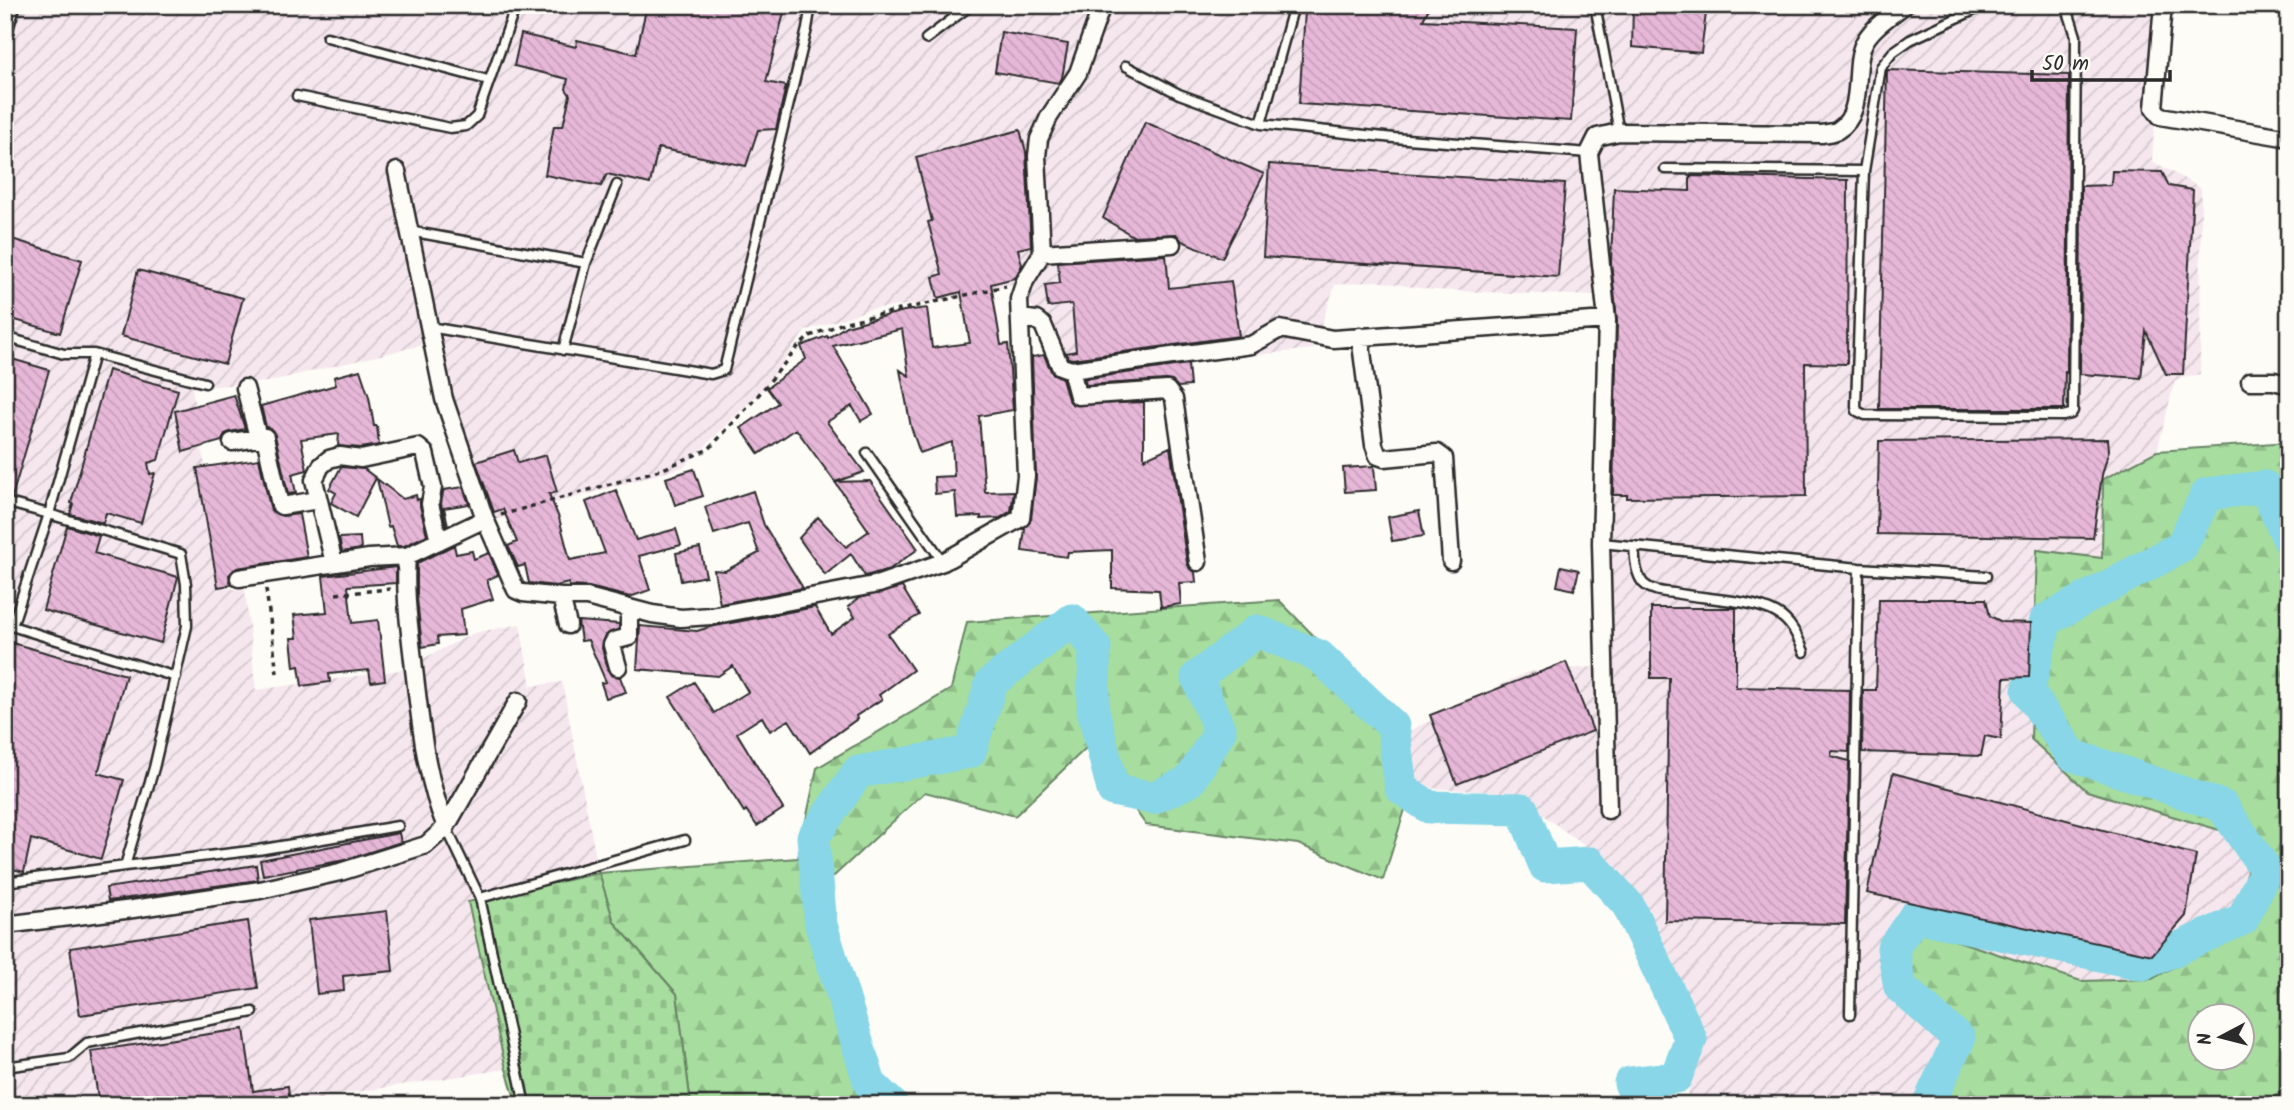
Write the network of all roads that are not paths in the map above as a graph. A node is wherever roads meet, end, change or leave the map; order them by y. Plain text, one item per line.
1 (16, 5) edge
2 (516, 5) edge
3 (811, 5) edge
4 (971, 5) edge
5 (1102, 5) edge
6 (1294, 5) edge
7 (1595, 5) edge
8 (1904, 5) edge
9 (1985, 5) edge
10 (2066, 5) edge
11 (2163, 5) edge
12 (327, 37) dead end
13 (5, 38) edge
14 (926, 39) dead end
15 (1126, 66) dead end
16 (488, 80) junction
17 (297, 96) dead end
18 (1261, 124) junction
19 (1619, 132) junction
20 (2289, 138) edge
21 (1589, 153) junction
22 (1665, 169) dead end
23 (397, 171) dead end
24 (1864, 171) junction
25 (617, 185) dead end
26 (409, 231) junction
27 (1172, 244) dead end
28 (1042, 253) junction
29 (586, 263) junction
30 (1020, 318) junction
31 (1606, 320) junction
32 (429, 327) junction
33 (1360, 336) junction
34 (5, 337) edge
35 (563, 350) junction
36 (94, 354) junction
37 (1072, 370) junction
38 (2250, 381) dead end
39 (205, 383) dead end
40 (2289, 385) edge
41 (245, 388) dead end
42 (258, 437) junction
43 (232, 442) dead end
44 (867, 453) dead end
45 (5, 502) edge
46 (319, 502) junction
47 (49, 513) junction
48 (485, 519) junction
49 (439, 541) junction
50 (1601, 543) junction
51 (1634, 546) junction
52 (407, 556) junction
53 (1451, 561) dead end
54 (943, 562) junction
55 (1198, 562) dead end
56 (334, 563) junction
57 (1860, 568) junction
58 (1986, 576) dead end
59 (239, 578) dead end
60 (561, 597) junction
61 (629, 609) junction
62 (9, 625) edge
63 (568, 625) dead end
64 (1804, 652) dead end
65 (618, 667) dead end
66 (176, 677) junction
67 (518, 701) dead end
68 (1608, 810) dead end
69 (398, 826) dead end
70 (446, 827) junction
71 (685, 841) dead end
72 (125, 866) junction
73 (5, 882) edge
74 (480, 898) junction
75 (5, 925) edge
76 (253, 1012) dead end
77 (1850, 1014) dead end
78 (5, 1067) edge
79 (525, 1105) edge

1 - 13 lane
2 - 16 lane
3 - 35 lane
4 - 14 lane
5 - 28 street
6 - 18 lane
7 - 19 lane
8 - 19 street
9 - 24 lane
10 - 24 lane
11 - 20 street
12 - 16 lane
15 - 18 lane
16 - 17 lane
18 - 21 lane
19 - 21 street
21 - 31 street
22 - 24 lane
23 - 26 street
25 - 29 lane
26 - 29 lane
26 - 32 street
27 - 28 street
28 - 30 street
29 - 35 lane
30 - 37 street
30 - 54 street
31 - 33 street
31 - 50 street
32 - 35 lane
32 - 48 street
33 - 37 street
33 - 53 street
34 - 36 lane
36 - 39 lane
36 - 47 lane
37 - 55 street
38 - 40 street
41 - 42 street
42 - 43 street
42 - 46 street
44 - 54 lane
45 - 47 lane
46 - 49 street
46 - 56 street
47 - 62 lane
47 - 66 lane
48 - 49 street
48 - 60 street
49 - 52 street
50 - 51 lane
50 - 68 street
51 - 57 lane
51 - 64 lane
52 - 56 street
52 - 70 street
54 - 61 street
56 - 59 street
57 - 58 lane
57 - 77 lane
60 - 61 street
60 - 63 street
61 - 65 street
62 - 66 lane
66 - 72 lane
67 - 70 street
69 - 72 lane
70 - 74 lane
70 - 75 street
71 - 74 lane
72 - 73 lane
74 - 79 lane
76 - 78 lane

